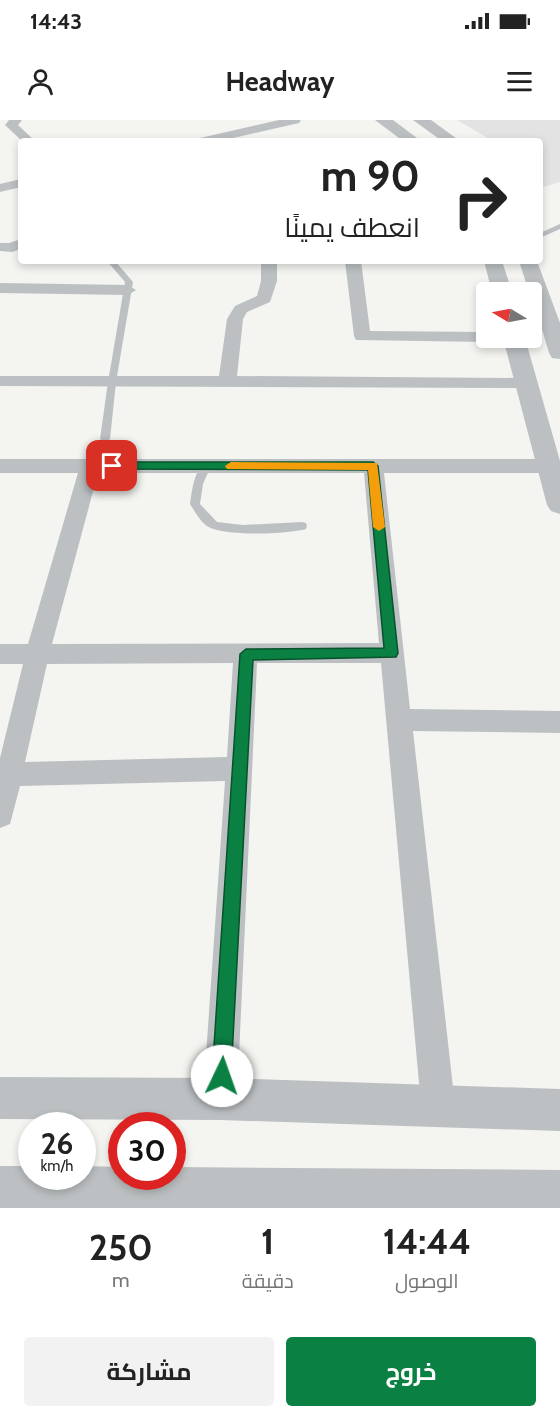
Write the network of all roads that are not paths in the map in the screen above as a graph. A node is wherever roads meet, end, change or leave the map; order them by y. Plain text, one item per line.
1 (295, 120) edge
2 (383, 120) edge
3 (421, 120) edge
4 (13, 122) edge
5 (265, 123) edge
6 (0, 135) edge
7 (282, 136) dead end
8 (26, 138) edge
9 (214, 138) edge
10 (409, 138) edge
11 (448, 138) edge
12 (18, 184) edge
13 (0, 188) edge
14 (114, 264) edge
15 (269, 264) edge
16 (354, 264) edge
17 (494, 264) edge
18 (529, 264) edge
19 (499, 282) edge
20 (0, 288) edge
21 (128, 290) junction
22 (476, 337) edge
23 (517, 348) edge
24 (560, 353) edge
25 (0, 381) edge
26 (112, 382) junction
27 (227, 382) junction
28 (527, 384) junction
29 (105, 439) dead end
30 (0, 466) edge
31 (90, 466) junction
32 (206, 466) junction
33 (373, 466) junction
34 (549, 466) junction
35 (560, 505) edge
36 (302, 526) dead end
37 (392, 653) junction
38 (0, 654) edge
39 (37, 654) junction
40 (246, 654) junction
41 (399, 720) junction
42 (560, 723) edge
43 (240, 769) junction
44 (10, 774) junction
45 (0, 815) edge
46 (0, 1098) edge
47 (220, 1099) junction
48 (438, 1106) junction
49 (560, 1110) edge
50 (0, 1188) edge
51 (560, 1192) edge
52 (212, 1199) edge
53 (443, 1199) edge

1 - 5 street
2 - 10 street
3 - 11 street
4 - 6 street
4 - 8 street
5 - 7 street
5 - 9 street
12 - 13 street
14 - 21 lane
15 - 27 street
16 - 22 street
17 - 19 street
18 - 24 street
20 - 21 street
21 - 26 lane
23 - 28 street
25 - 26 street
26 - 27 street
26 - 29 lane
27 - 28 street
28 - 34 street
30 - 31 street
31 - 32 street
31 - 39 street
32 - 33 street
32 - 36 lane
33 - 34 street
33 - 37 street
34 - 35 street
37 - 40 street
37 - 41 street
38 - 39 street
39 - 40 street
39 - 44 street
40 - 43 street
41 - 42 street
41 - 48 street
43 - 44 street
43 - 47 street
44 - 45 street
46 - 47 street
47 - 48 street
48 - 49 street
50 - 52 street
51 - 53 street
52 - 53 street

